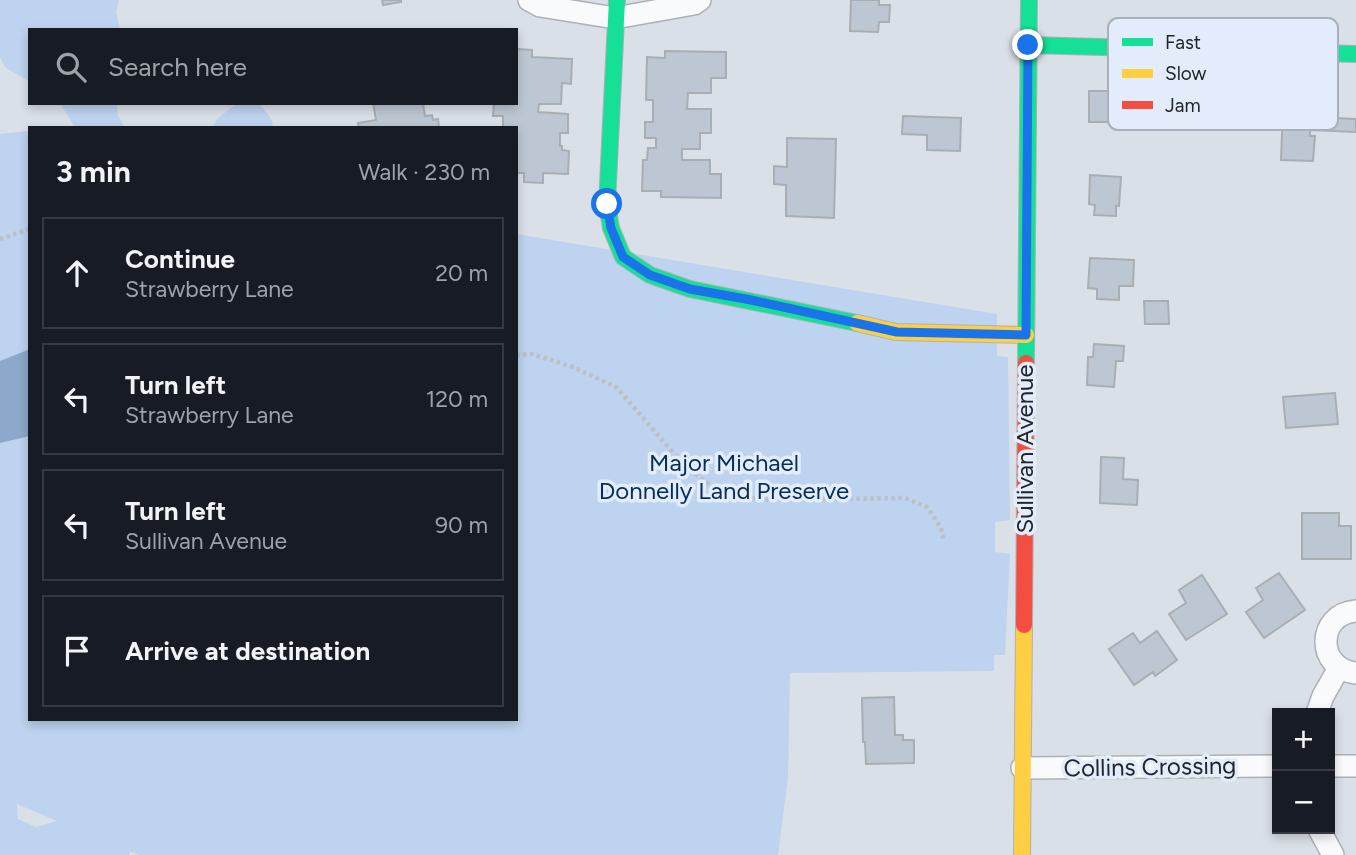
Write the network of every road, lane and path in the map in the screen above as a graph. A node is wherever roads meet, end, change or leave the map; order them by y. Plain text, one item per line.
1 (529, 0) edge
2 (700, 0) edge
3 (1029, 0) edge
4 (616, 9) edge
5 (1028, 45) junction
6 (1108, 47) edge
7 (1338, 54) edge
8 (1356, 54) edge
9 (28, 229) edge
10 (0, 239) edge
11 (1026, 335) junction
12 (518, 355) edge
13 (944, 542) dead end
14 (1356, 611) edge
15 (1348, 671) edge
16 (1319, 708) edge
17 (1272, 766) edge
18 (1335, 766) edge
19 (1356, 766) edge
20 (1022, 768) junction
21 (1322, 834) edge
22 (1022, 855) edge
23 (1333, 855) edge

1 - 4 street
2 - 4 street
3 - 5 street, Sullivan Avenue
4 - 11 street
5 - 6 street
5 - 11 street, Sullivan Avenue
7 - 8 street
9 - 10 path
11 - 20 street, Sullivan Avenue
12 - 13 path
14 - 15 street
15 - 16 street
17 - 20 street, Collins Crossing
18 - 19 street
20 - 22 street, Sullivan Avenue
21 - 23 street

